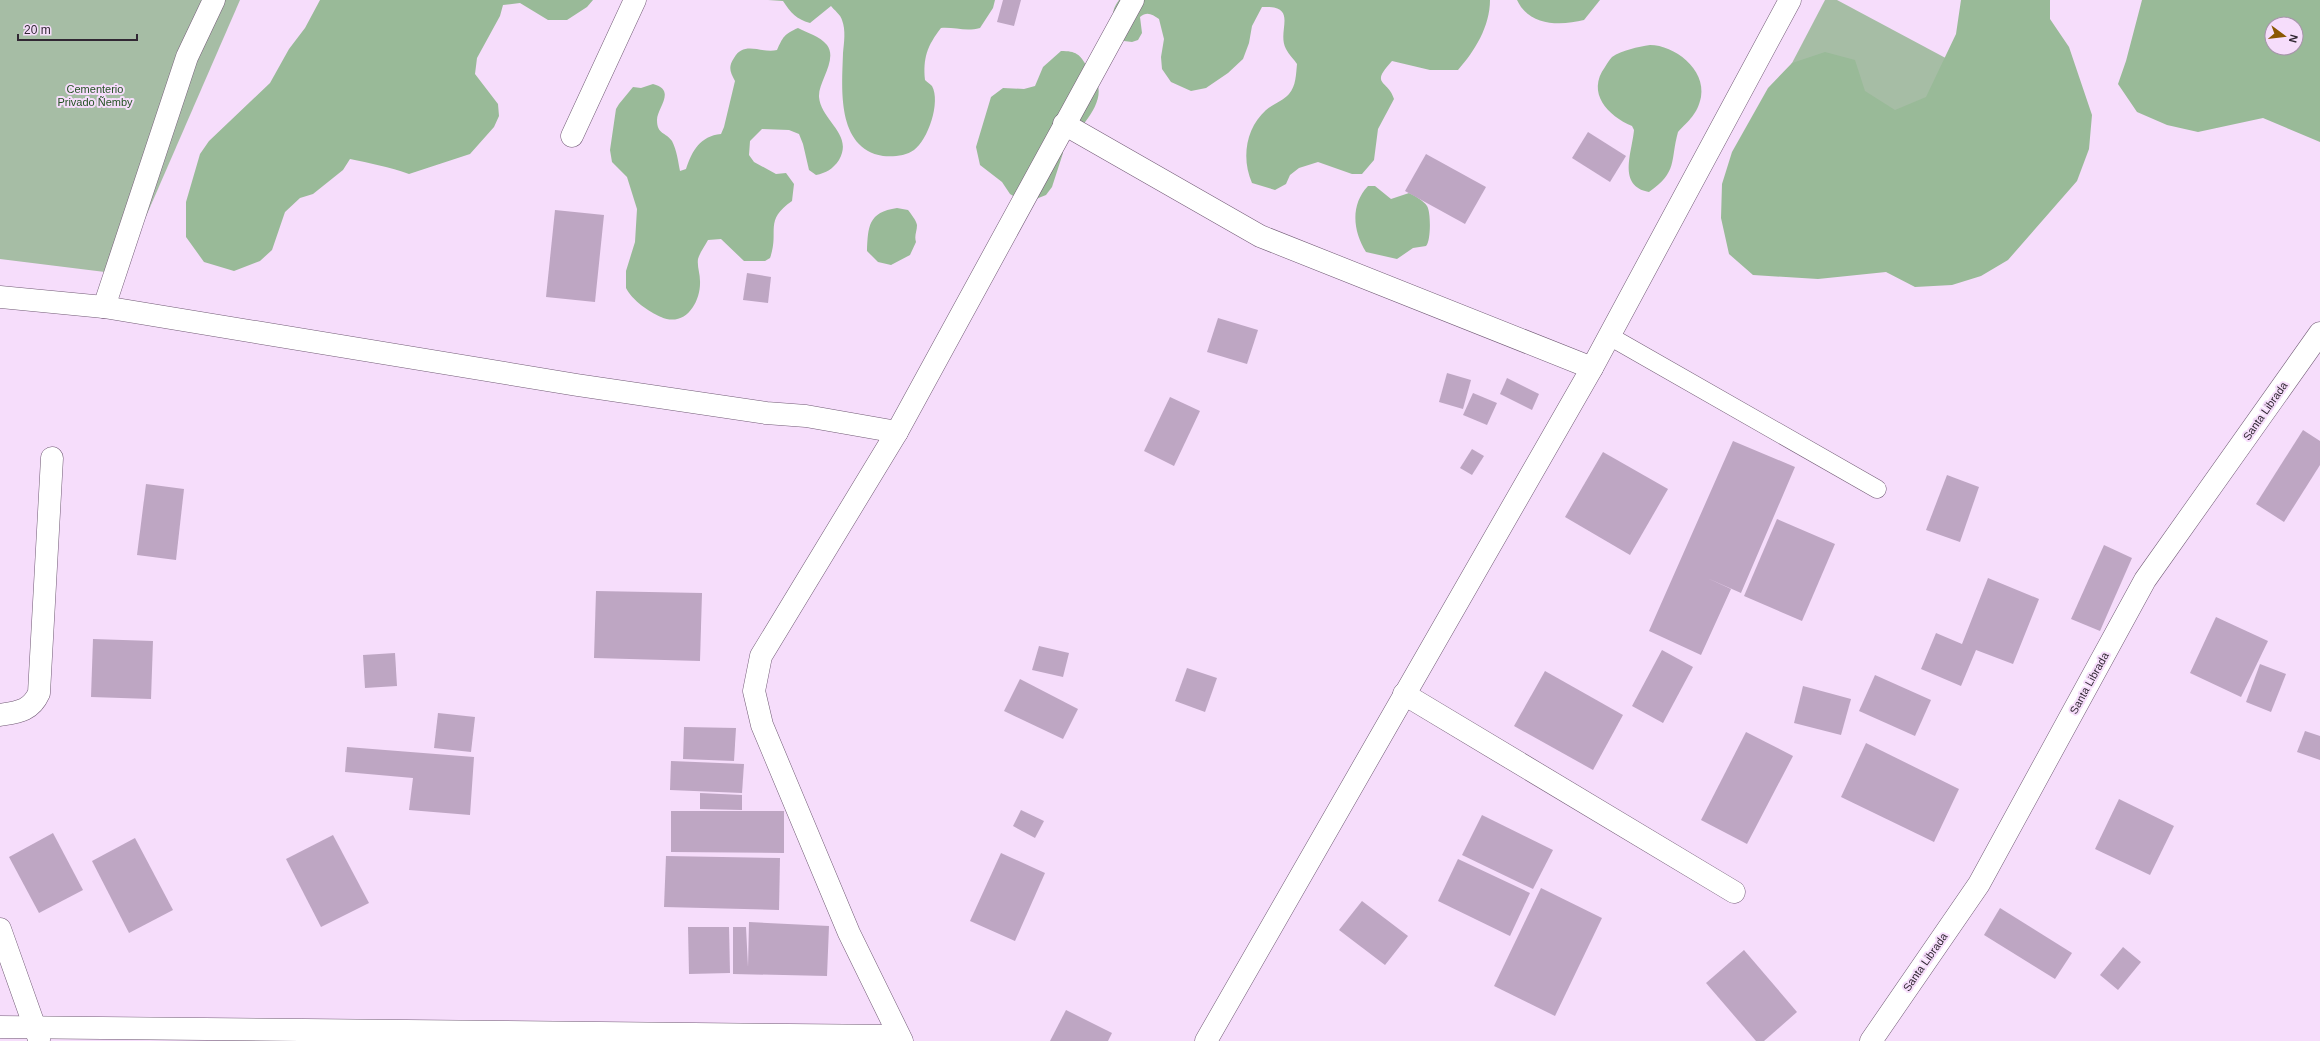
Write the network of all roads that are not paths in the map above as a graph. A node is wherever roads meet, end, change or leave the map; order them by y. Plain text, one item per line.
1 (214, 0) edge
2 (635, 0) edge
3 (1133, 0) edge
4 (1790, 0) edge
5 (1064, 124) junction
6 (572, 136) dead end
7 (0, 297) edge
8 (104, 307) junction
9 (2320, 333) edge
10 (1609, 336) junction
11 (1592, 368) junction
12 (897, 432) junction
13 (52, 458) dead end
14 (1877, 489) dead end
15 (1404, 694) junction
16 (0, 715) edge
17 (1734, 892) dead end
18 (0, 929) edge
19 (0, 1027) edge
20 (37, 1034) edge
21 (901, 1038) edge
22 (1206, 1041) edge
23 (1871, 1041) edge

1 - 8 street
2 - 6 street
3 - 5 street
4 - 10 street
5 - 11 street
5 - 12 street
7 - 8 street
8 - 12 street
9 - 23 street, Santa Librada
10 - 11 street
10 - 14 lane
11 - 15 street
12 - 21 street
13 - 16 street
15 - 17 street
15 - 22 street
18 - 20 street
19 - 20 street
20 - 21 street

